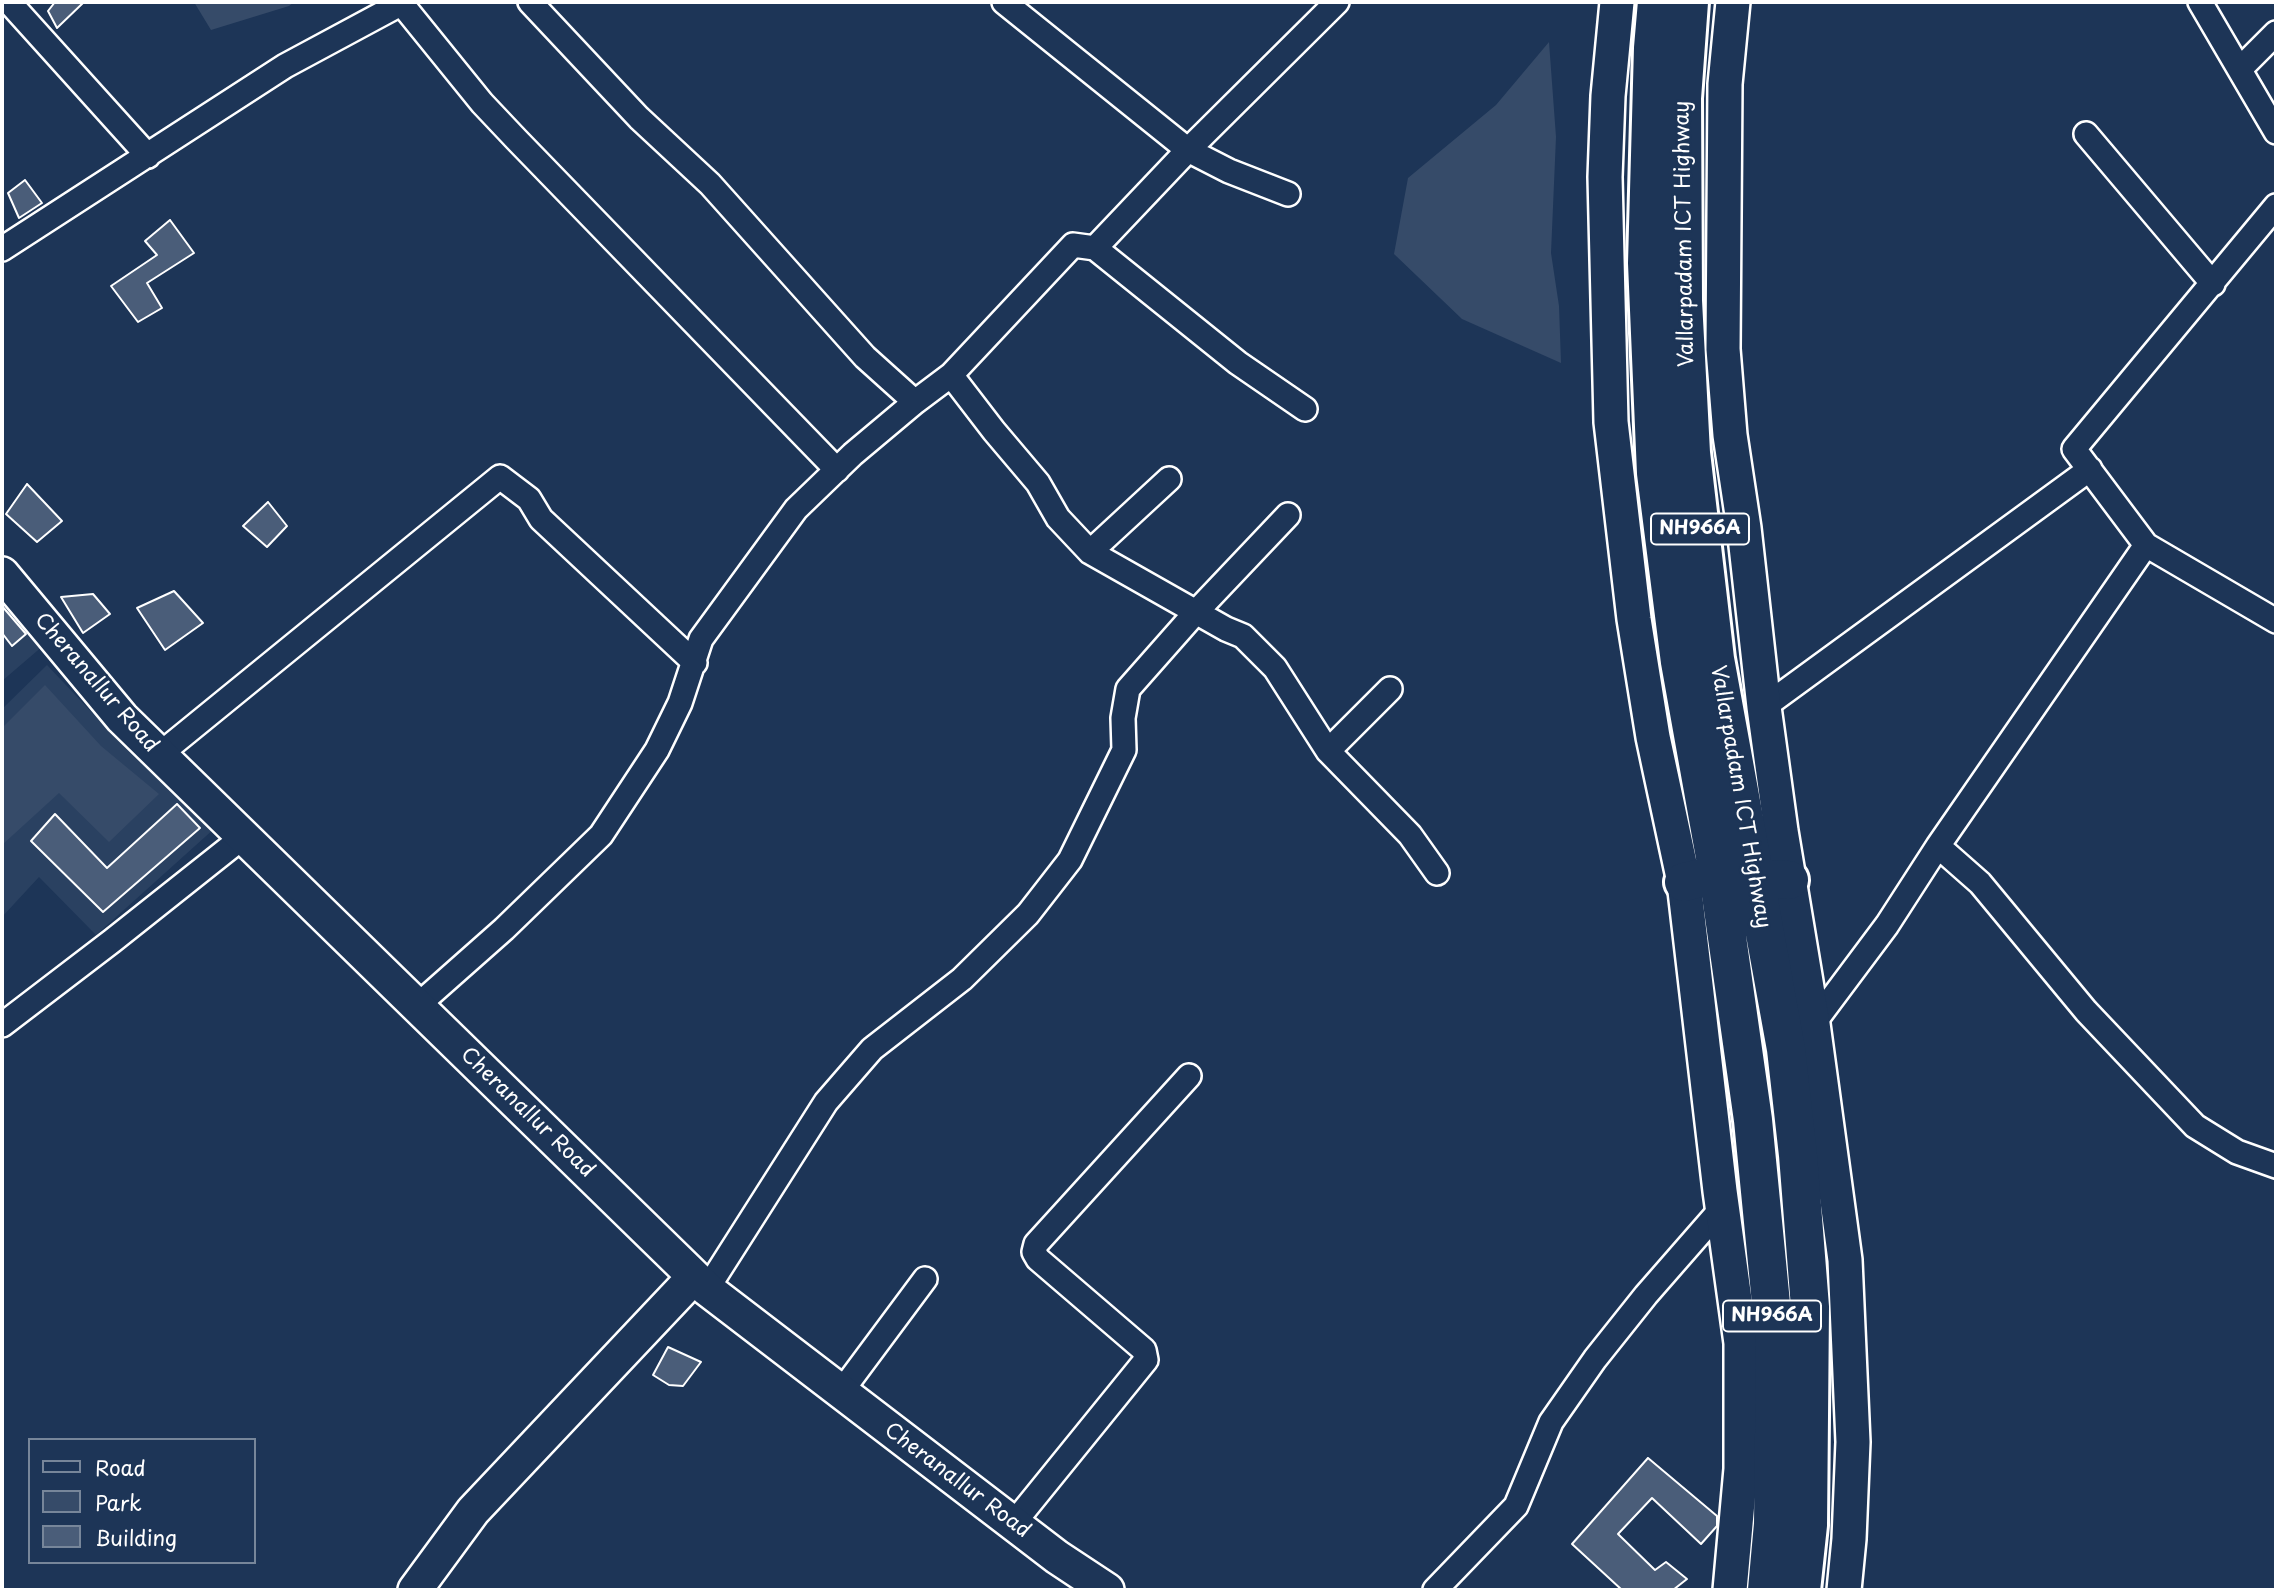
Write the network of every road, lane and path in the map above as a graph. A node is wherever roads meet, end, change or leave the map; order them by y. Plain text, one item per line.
1 (9, 2) edge
2 (530, 2) edge
3 (1004, 2) edge
4 (1337, 2) edge
5 (1617, 2) edge
6 (1657, 2) edge
7 (1689, 2) edge
8 (1733, 2) edge
9 (2200, 2) edge
10 (402, 3) edge
11 (2276, 33) edge
12 (2241, 68) junction
13 (2276, 132) edge
14 (2086, 134) dead end
15 (1188, 150) junction
16 (148, 156) junction
17 (1288, 194) dead end
18 (2276, 206) edge
19 (1095, 248) junction
20 (2, 249) edge
21 (2213, 284) junction
22 (951, 375) junction
23 (915, 402) junction
24 (1305, 409) dead end
25 (837, 470) junction
26 (2090, 470) junction
27 (1169, 479) dead end
28 (1288, 515) dead end
29 (2147, 545) junction
30 (1090, 552) junction
31 (2, 574) edge
32 (1196, 612) junction
33 (2276, 621) edge
34 (1697, 661) junction
35 (695, 663) junction
36 (1390, 689) dead end
37 (1764, 708) junction
38 (1328, 751) junction
39 (159, 755) junction
40 (243, 837) junction
41 (1938, 846) junction
42 (1437, 873) dead end
43 (1736, 878) junction
44 (417, 1006) junction
45 (2, 1025) edge
46 (1800, 1037) junction
47 (1189, 1076) dead end
48 (1793, 1113) junction
49 (1753, 1120) junction
50 (2276, 1166) edge
51 (1723, 1208) junction
52 (925, 1279) dead end
53 (701, 1283) junction
54 (841, 1392) junction
55 (1013, 1524) junction
56 (415, 1590) edge
57 (1107, 1590) edge
58 (1435, 1590) edge
59 (1730, 1590) edge
60 (1767, 1590) edge
61 (1801, 1590) edge
62 (1844, 1590) edge

1 - 16 street
2 - 23 street
3 - 15 street
4 - 15 street
5 - 43 street
6 - 34 highway, Vallarpadam ICT Highway / NH966A
7 - 34 highway, Vallarpadam ICT Highway / NH966A
8 - 37 street
9 - 12 street
10 - 16 street
10 - 25 street
11 - 12 street
12 - 13 street
14 - 21 street
15 - 17 street
15 - 19 street
16 - 20 street
18 - 21 street
19 - 22 street
19 - 24 street
21 - 26 street
22 - 23 street
22 - 30 street
23 - 25 street
25 - 35 street
26 - 29 street
26 - 37 street
27 - 30 street
28 - 32 street
29 - 33 street
29 - 41 street
30 - 32 street
31 - 39 street, Cheranallur Road
32 - 38 street
32 - 53 street
34 - 43 highway, Vallarpadam ICT Highway / NH966A
35 - 39 street
35 - 44 street
36 - 38 street
37 - 43 street
38 - 42 street
39 - 40 street, Cheranallur Road
40 - 44 street, Cheranallur Road
40 - 45 street
41 - 46 street
41 - 50 street
43 - 46 highway, Vallarpadam ICT Highway / NH966A
43 - 49 highway, Vallarpadam ICT Highway / NH966A
43 - 51 street
44 - 53 street, Cheranallur Road
46 - 48 highway, Vallarpadam ICT Highway / NH966A
46 - 62 street
47 - 55 street
48 - 49 highway
48 - 61 highway, Vallarpadam ICT Highway / NH966A
49 - 60 highway, Vallarpadam ICT Highway / NH966A
51 - 58 street
51 - 59 street
52 - 54 street
53 - 54 street, Cheranallur Road
53 - 56 street
54 - 55 street, Cheranallur Road
55 - 57 street, Cheranallur Road

